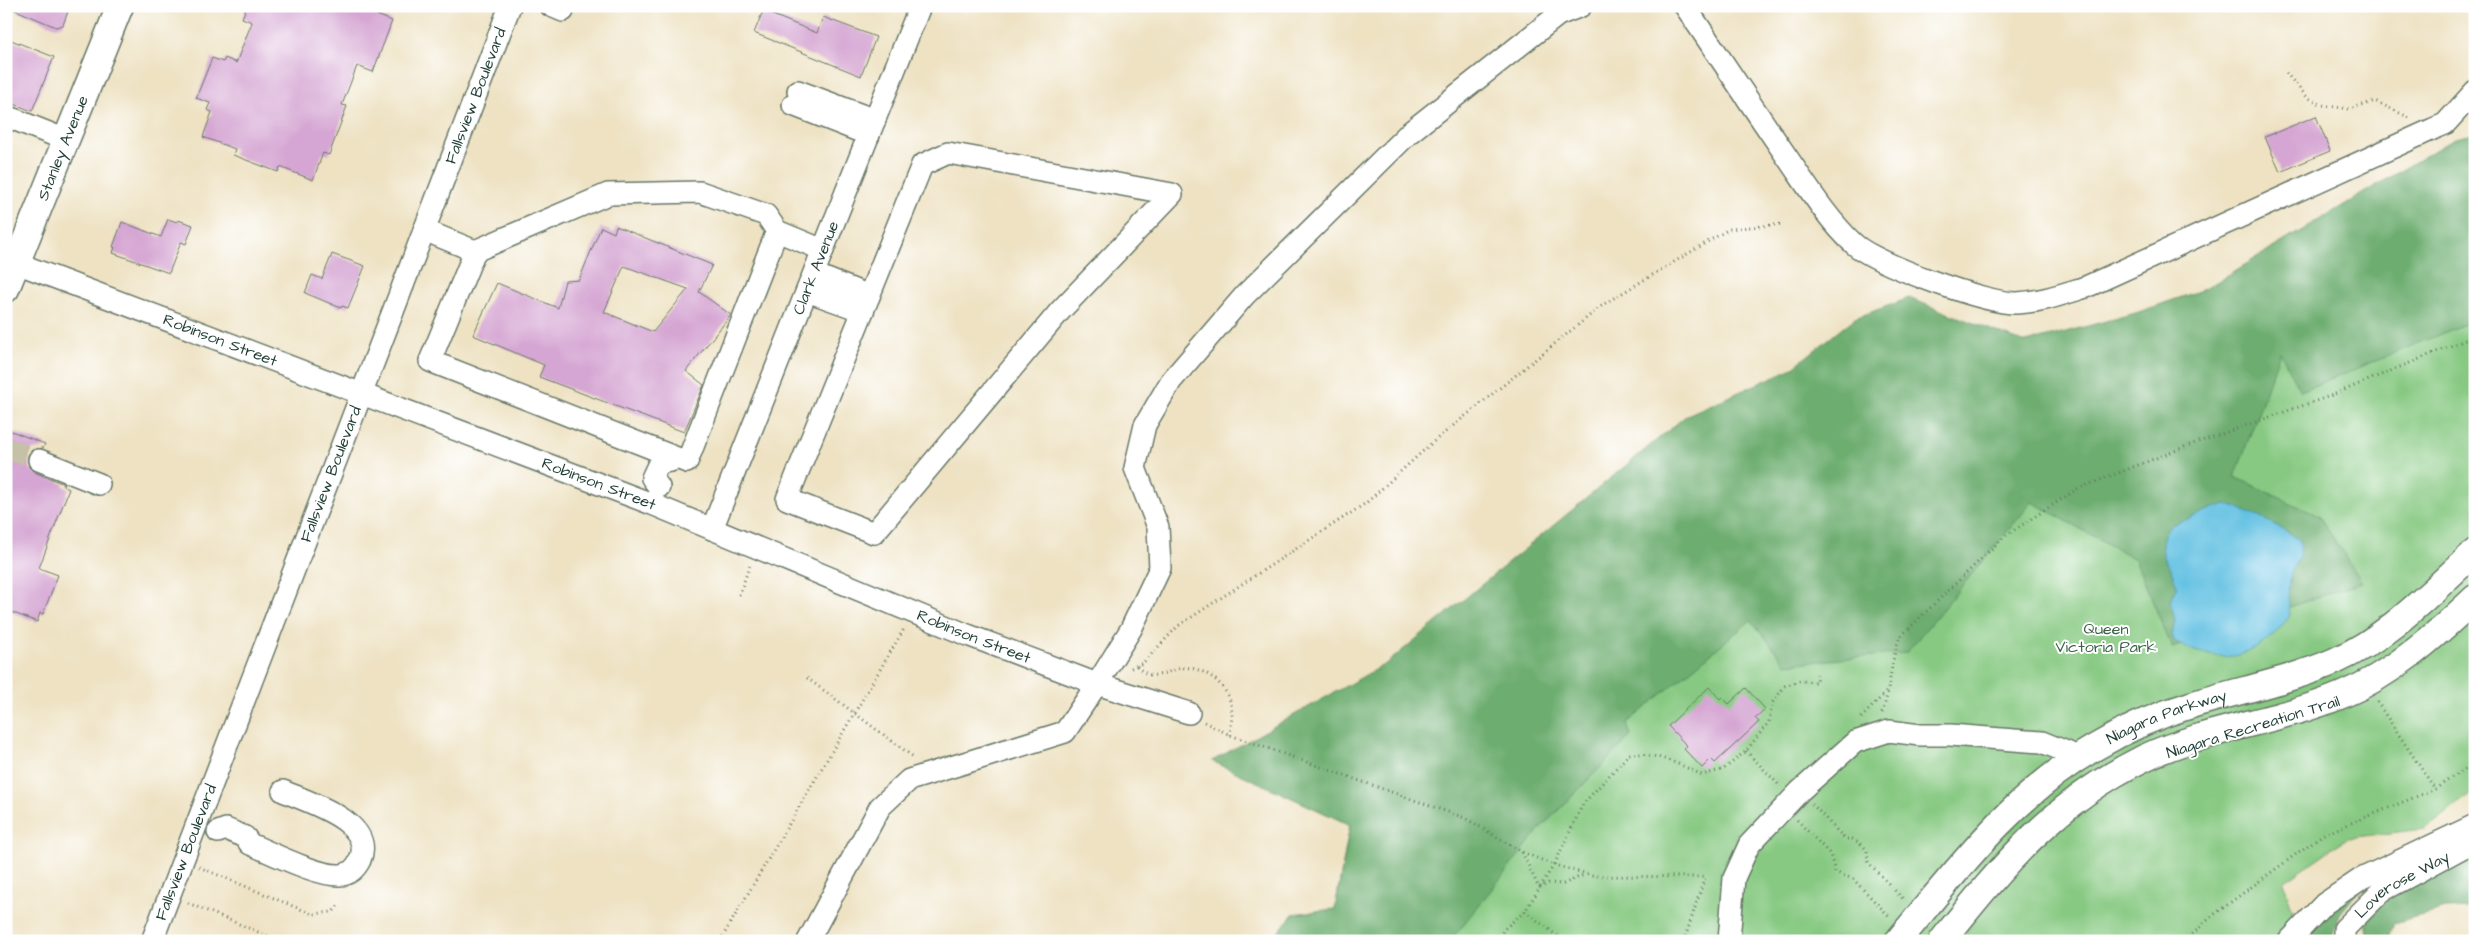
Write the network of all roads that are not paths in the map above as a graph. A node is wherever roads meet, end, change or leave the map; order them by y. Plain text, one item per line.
1 (120, 6) edge
2 (510, 6) edge
3 (920, 6) edge
4 (1581, 6) edge
5 (1685, 6) edge
6 (2475, 91) edge
7 (795, 99) dead end
8 (6, 116) edge
9 (872, 128) junction
10 (66, 140) junction
11 (424, 230) junction
12 (777, 230) junction
13 (823, 250) junction
14 (475, 251) junction
15 (11, 261) edge
16 (810, 282) junction
17 (6, 289) edge
18 (866, 303) junction
19 (362, 392) junction
20 (672, 459) junction
21 (39, 460) tunnel mouth
22 (99, 484) dead end
23 (656, 495) junction
24 (712, 529) junction
25 (2475, 552) edge
26 (2475, 598) edge
27 (1097, 684) junction
28 (1189, 713) road end
29 (2074, 760) junction
30 (283, 791) dead end
31 (196, 824) junction
32 (2475, 826) edge
33 (2475, 841) edge
34 (1896, 931) edge
35 (152, 941) edge
36 (808, 941) edge
37 (1729, 941) edge
38 (1942, 941) edge
39 (2289, 941) edge
40 (2344, 941) edge

1 - 10 main road, Stanley Avenue
2 - 11 street, Fallsview Boulevard
3 - 9 street, Clark Avenue
4 - 27 street
5 - 6 street
7 - 9 street
8 - 10 street
9 - 13 street, Clark Avenue
10 - 15 main road, Stanley Avenue
11 - 14 street
11 - 19 street, Fallsview Boulevard
12 - 13 street
12 - 14 street
12 - 20 street
13 - 16 street, Clark Avenue
14 - 20 street
15 - 17 main road, Stanley Avenue
15 - 19 street, Robinson Street
16 - 18 street
16 - 24 street, Clark Avenue
18 - 18 street
19 - 23 street, Robinson Street
19 - 31 street, Fallsview Boulevard
20 - 23 street
21 - 22 street
23 - 24 street, Robinson Street
24 - 27 street, Robinson Street
25 - 29 main road, Niagara Parkway
26 - 38 main road, Niagara Parkway
27 - 28 street, Robinson Street
27 - 36 street
29 - 34 main road, Niagara Parkway
29 - 37 street
30 - 31 street
31 - 35 street, Fallsview Boulevard
32 - 39 street
33 - 40 street, Loverose Way

